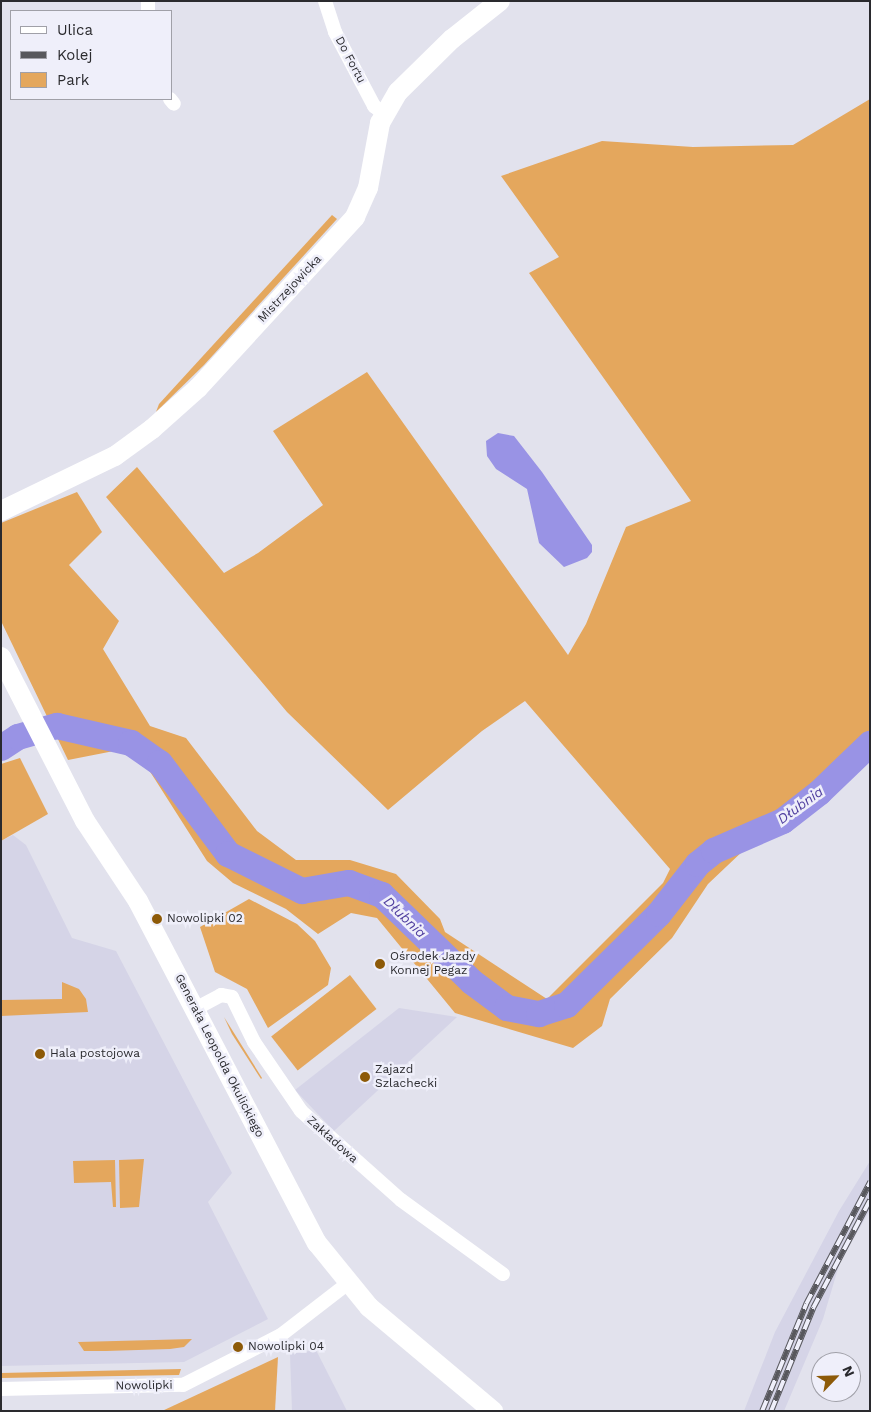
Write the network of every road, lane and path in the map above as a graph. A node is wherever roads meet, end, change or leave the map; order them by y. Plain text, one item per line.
1 (325, 1) edge
2 (500, 1) edge
3 (384, 114) junction
4 (1, 511) edge
5 (1, 657) edge
6 (195, 1009) junction
7 (503, 1274) dead end
8 (347, 1284) junction
9 (1, 1389) edge
10 (492, 1411) edge

1 - 3 street, Do Fortu
2 - 3 main road, Mistrzejowicka
3 - 4 main road, Mistrzejowicka
5 - 6 main road, Generała Leopolda Okulickiego
6 - 7 street, Zakładowa
6 - 8 main road, Generała Leopolda Okulickiego
8 - 9 street, Nowolipki
8 - 10 main road, Generała Leopolda Okulickiego

